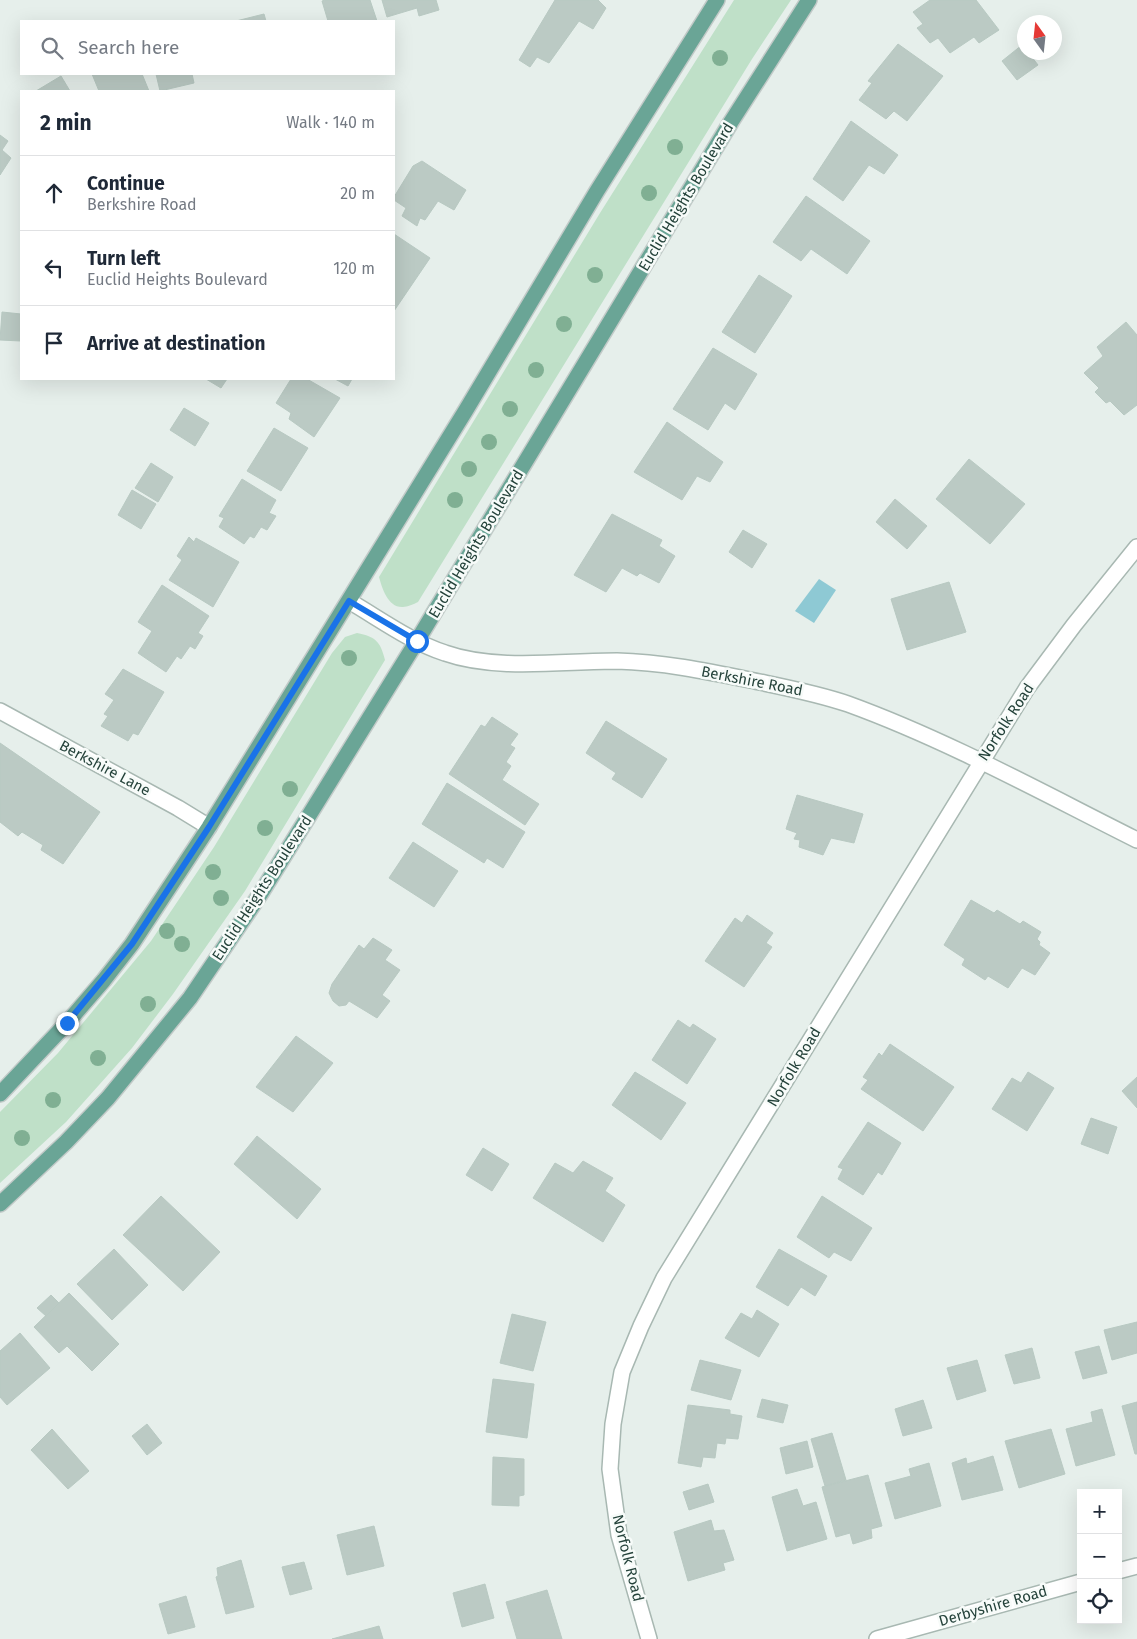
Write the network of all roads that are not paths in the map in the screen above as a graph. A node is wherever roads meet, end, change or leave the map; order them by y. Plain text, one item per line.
1 (717, 0) edge
2 (809, 0) edge
3 (1137, 547) edge
4 (349, 601) junction
5 (417, 641) junction
6 (0, 711) edge
7 (980, 762) junction
8 (209, 827) junction
9 (1137, 840) edge
10 (0, 1094) edge
11 (0, 1204) edge
12 (1137, 1566) edge
13 (1122, 1570) edge
14 (1077, 1583) edge
15 (649, 1639) edge
16 (877, 1639) edge

1 - 4 main road
2 - 5 main road, Euclid Heights Boulevard
3 - 7 street, Norfolk Road
4 - 5 street, Berkshire Road
4 - 8 main road
5 - 7 street, Berkshire Road
5 - 11 main road, Euclid Heights Boulevard
6 - 8 street, Berkshire Lane
7 - 9 street, Berkshire Road
7 - 15 street, Norfolk Road
8 - 10 main road
12 - 13 street
14 - 16 street, Derbyshire Road

